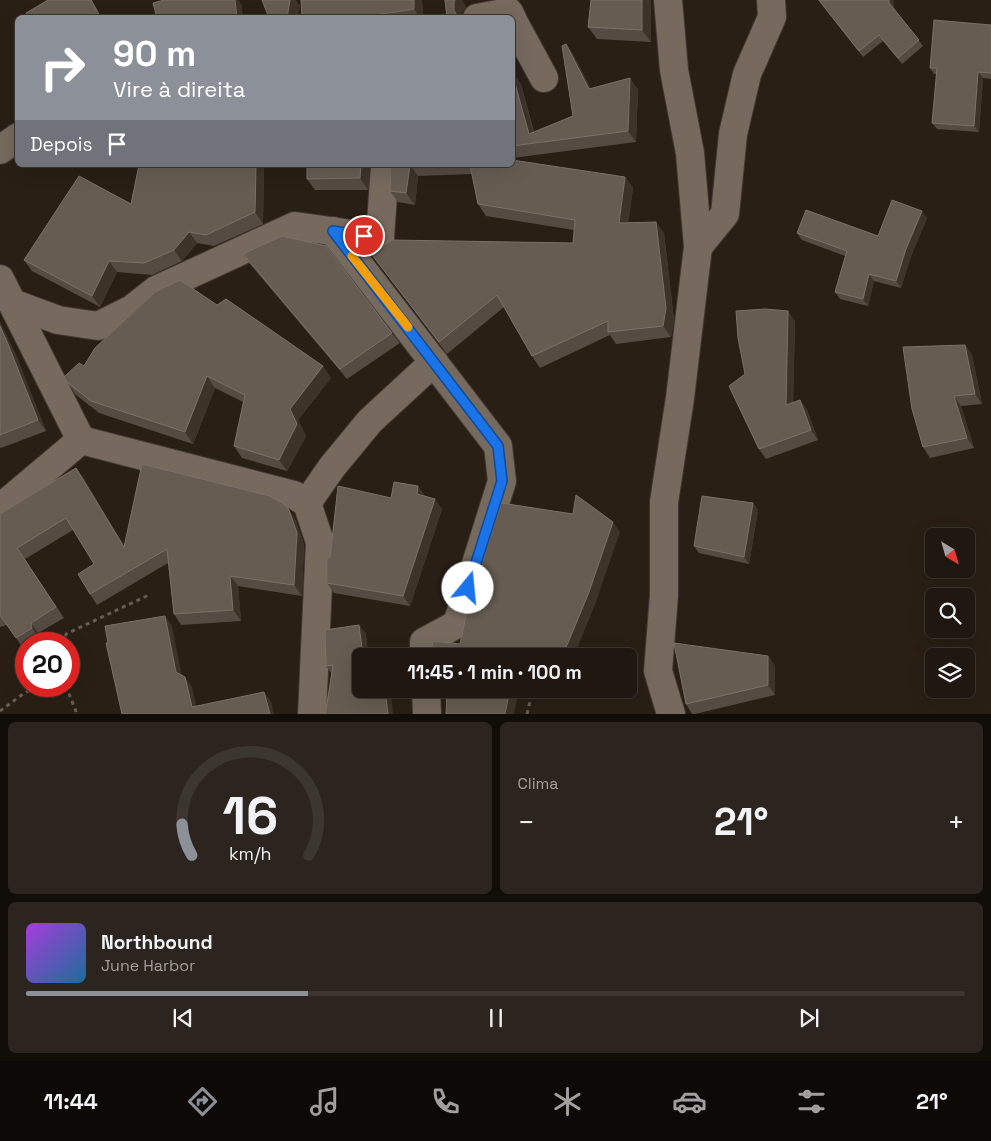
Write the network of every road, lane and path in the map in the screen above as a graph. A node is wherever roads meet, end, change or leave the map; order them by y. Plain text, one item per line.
1 (668, 0) edge
2 (771, 0) edge
3 (493, 15) edge
4 (510, 15) edge
5 (515, 24) edge
6 (544, 78) dead end
7 (15, 139) edge
8 (0, 150) edge
9 (385, 167) edge
10 (333, 231) junction
11 (698, 247) junction
12 (0, 279) edge
13 (12, 303) junction
14 (434, 362) junction
15 (81, 440) junction
16 (307, 503) junction
17 (0, 508) edge
18 (151, 594) dead end
19 (70, 632) edge
20 (424, 648) edge
21 (19, 697) edge
22 (70, 697) edge
23 (426, 698) edge
24 (531, 698) edge
25 (0, 711) edge
26 (77, 714) edge
27 (312, 714) edge
28 (427, 714) edge
29 (527, 714) edge
30 (670, 714) edge

1 - 11 street
2 - 11 street
3 - 4 street
5 - 6 street
7 - 8 street
9 - 10 street
10 - 13 street
10 - 14 street
11 - 30 street
12 - 13 street
13 - 15 street
14 - 16 street
14 - 20 street
15 - 16 street
15 - 17 street
16 - 27 street
18 - 19 path
21 - 25 path
22 - 26 path
23 - 28 street
24 - 29 path

